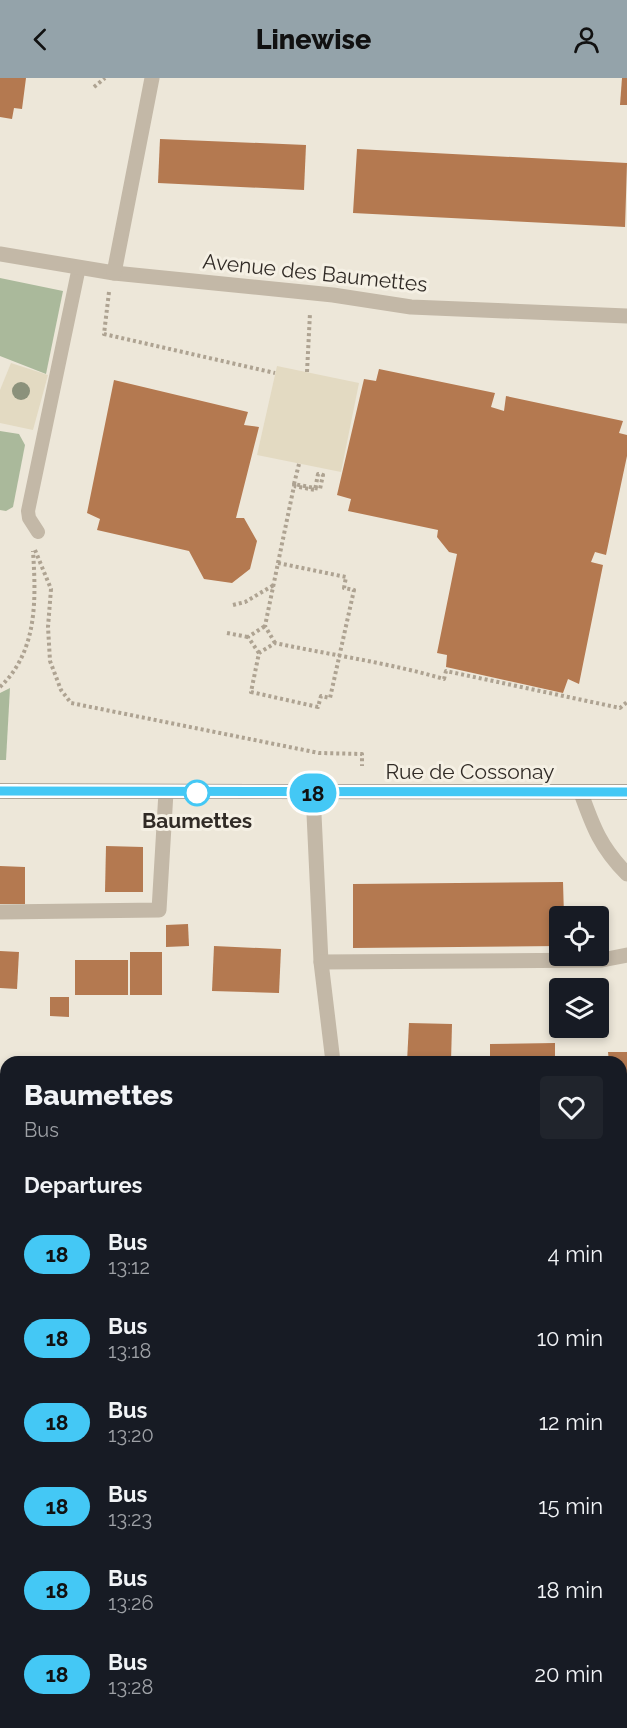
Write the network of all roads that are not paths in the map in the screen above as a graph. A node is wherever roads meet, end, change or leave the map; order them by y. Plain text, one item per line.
1 (152, 78) edge
2 (0, 254) edge
3 (79, 267) junction
4 (114, 273) junction
5 (627, 316) edge
6 (35, 538) road end
7 (0, 791) edge
8 (166, 792) junction
9 (627, 792) edge
10 (313, 793) junction
11 (581, 793) junction
12 (627, 874) edge
13 (0, 912) edge
14 (627, 955) edge
15 (321, 962) junction
16 (332, 1056) edge

1 - 4 street
2 - 3 street, Avenue des Baumettes
3 - 4 street, Avenue des Baumettes
3 - 6 lane
4 - 5 street, Avenue des Baumettes
7 - 8 main road, Rue de Cossonay
8 - 10 main road, Rue de Cossonay
8 - 13 street
9 - 11 main road, Rue de Cossonay
10 - 11 main road, Rue de Cossonay
10 - 15 street
11 - 12 street
14 - 15 street
15 - 16 street

